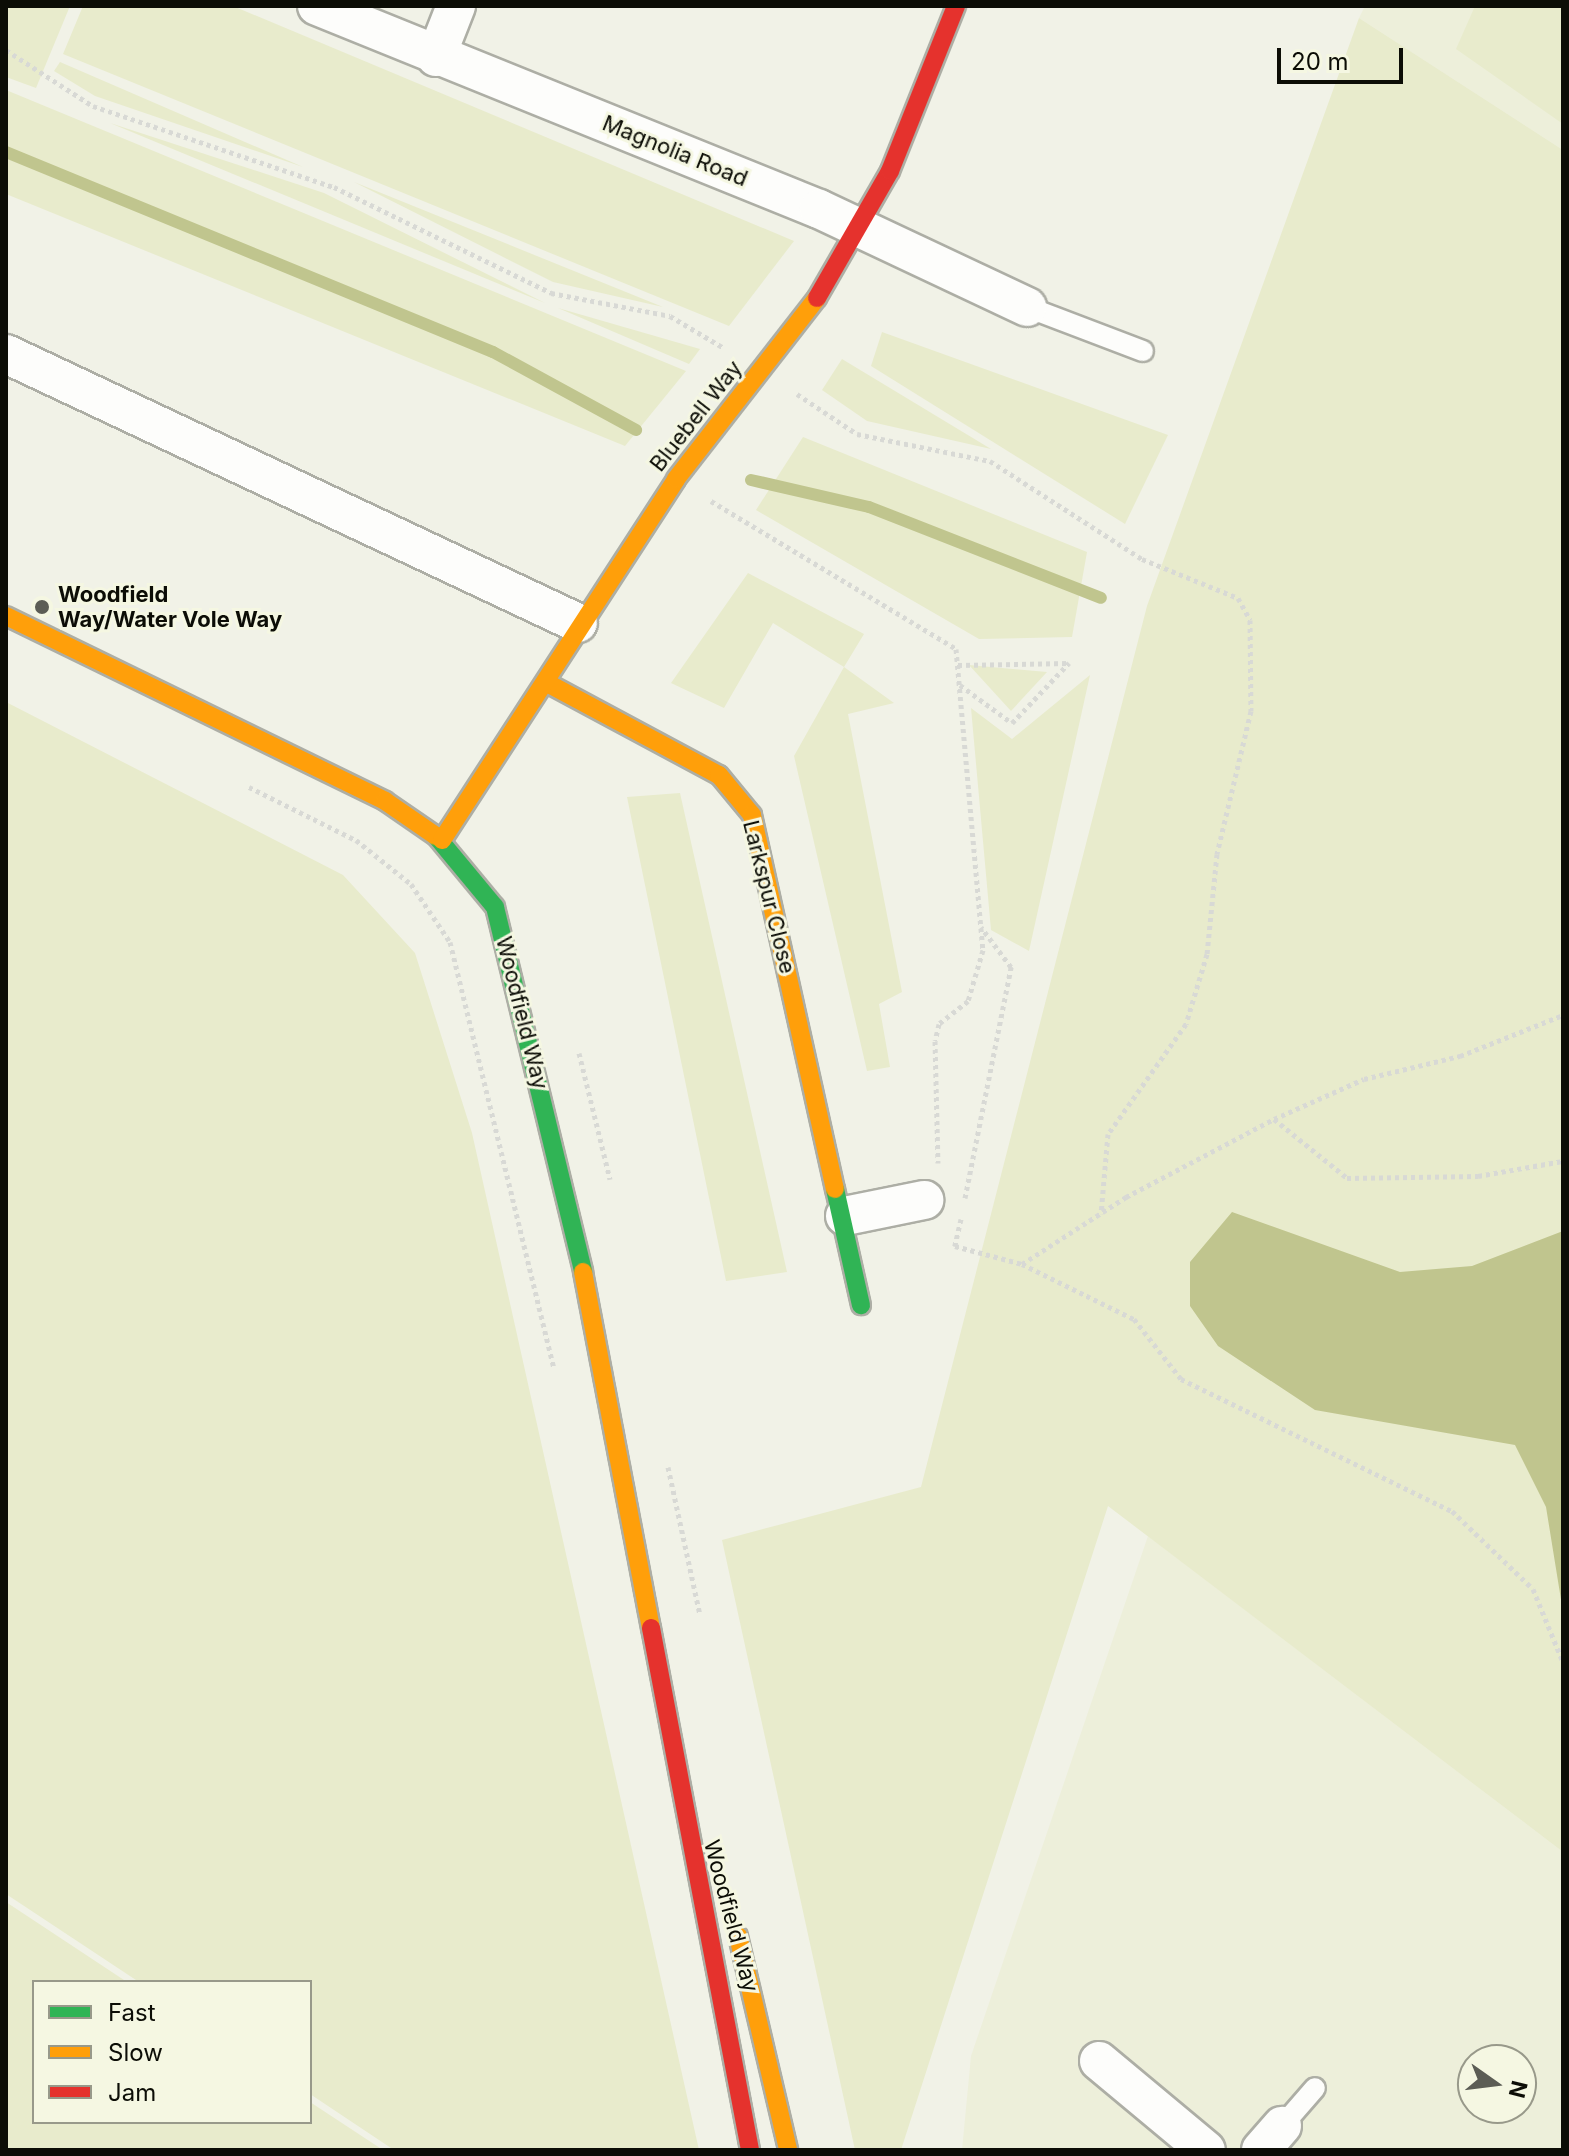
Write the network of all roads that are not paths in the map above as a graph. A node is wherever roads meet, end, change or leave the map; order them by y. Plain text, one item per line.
1 (317, 6) edge
2 (456, 6) edge
3 (956, 6) edge
4 (436, 57) junction
5 (864, 230) junction
6 (1027, 307) joint
7 (1143, 351) dead end
8 (6, 354) edge
9 (6, 616) edge
10 (578, 623) junction
11 (549, 684) junction
12 (442, 840) junction
13 (924, 1200) dead end
14 (845, 1216) junction
15 (861, 1305) dead end
16 (667, 1684) junction
17 (719, 1866) dead end
18 (732, 1912) dead end
19 (1099, 2061) dead end
20 (1315, 2088) dead end
21 (1270, 2143) edge
22 (750, 2150) edge
23 (788, 2150) edge
24 (1206, 2150) edge

1 - 4 street, Magnolia Road
2 - 4 street
3 - 5 street, Bluebell Way
4 - 5 street, Magnolia Road
5 - 6 street, Magnolia Road
5 - 10 street, Bluebell Way
6 - 7 lane
8 - 10 street
9 - 12 street, Woodfield Way
10 - 11 street, Bluebell Way
11 - 12 street, Bluebell Way
11 - 14 street, Larkspur Close
12 - 16 street, Woodfield Way
13 - 14 street
14 - 15 street, Larkspur Close
16 - 17 street, Woodfield Way
16 - 22 street, Woodfield Way
18 - 23 street, Woodfield Way
19 - 24 street
20 - 21 lane

